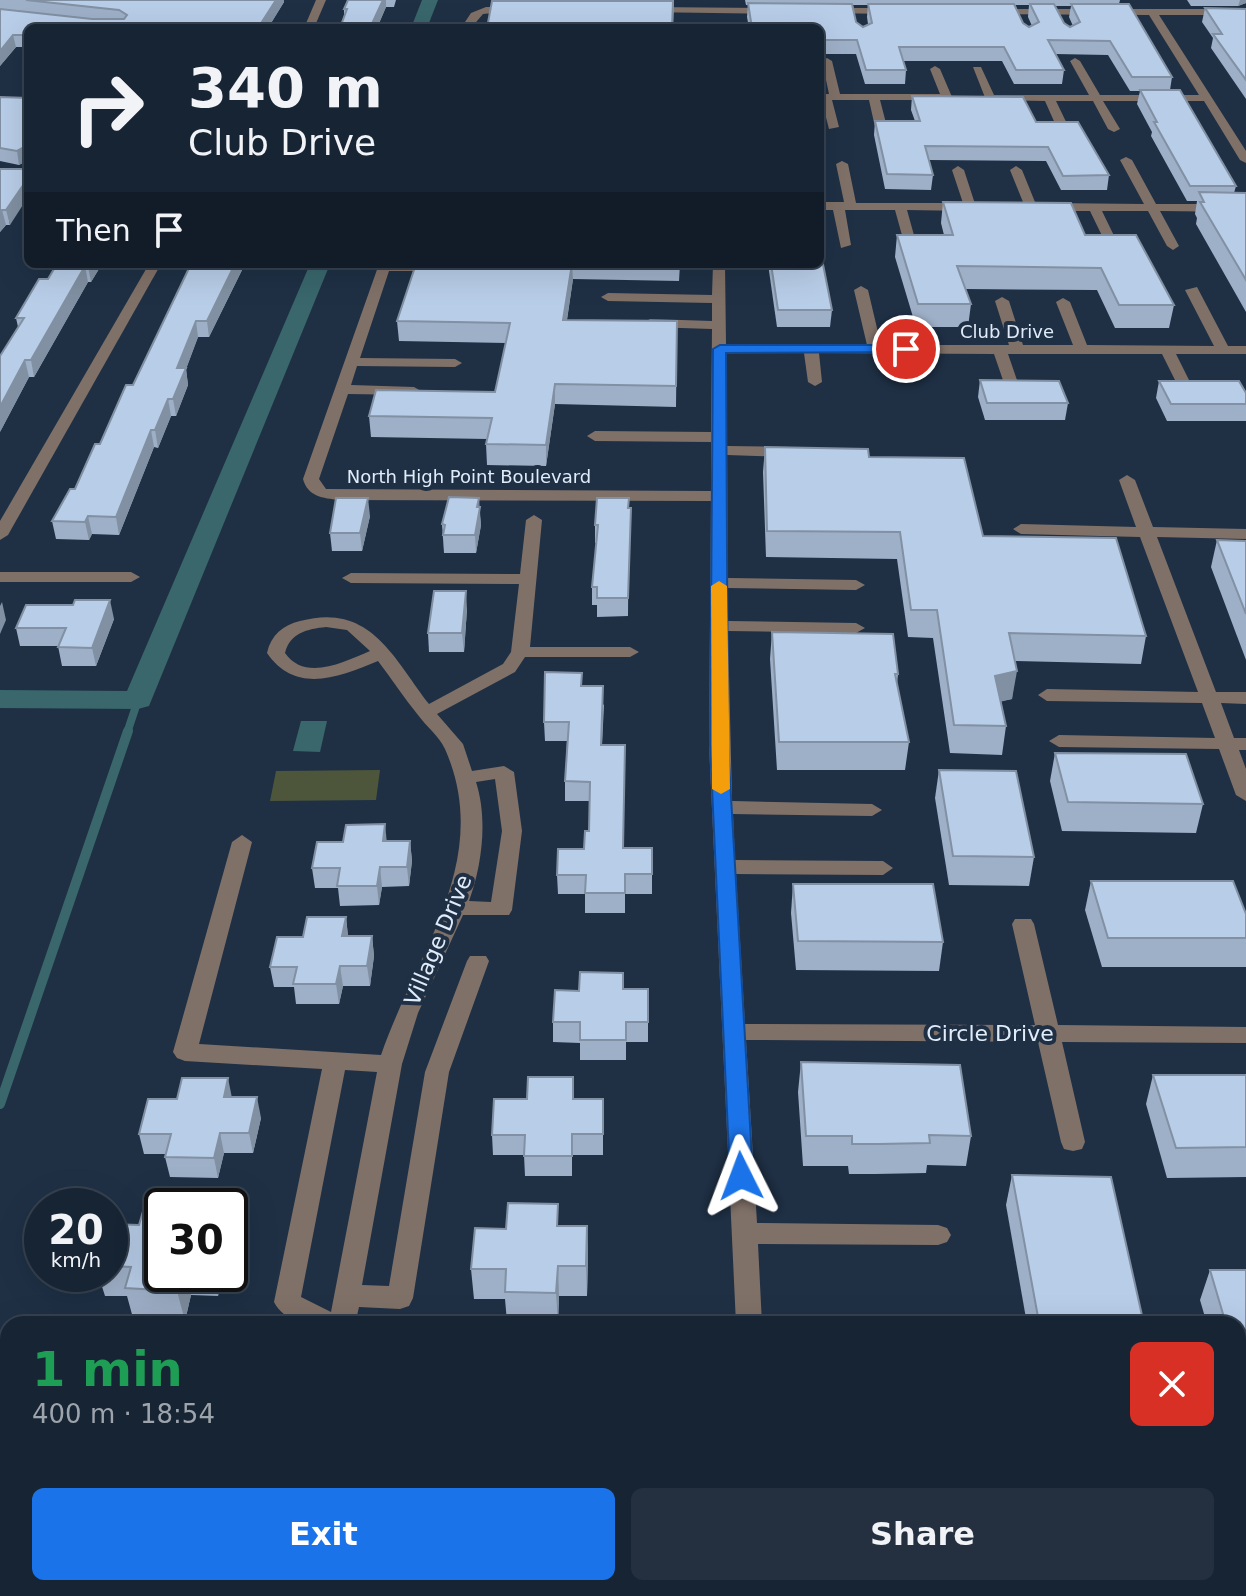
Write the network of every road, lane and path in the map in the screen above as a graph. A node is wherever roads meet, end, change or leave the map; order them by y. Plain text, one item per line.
1 (321, 0) edge
2 (532, 10) edge
3 (641, 10) edge
4 (782, 11) edge
5 (813, 11) edge
6 (858, 11) junction
7 (906, 11) edge
8 (985, 11) edge
9 (1017, 11) junction
10 (1057, 11) junction
11 (1152, 11) junction
12 (1246, 12) edge
13 (861, 23) edge
14 (1023, 23) edge
15 (1063, 23) edge
16 (311, 24) edge
17 (467, 24) edge
18 (827, 61) dead end
19 (1075, 61) dead end
20 (935, 69) dead end
21 (977, 69) dead end
22 (827, 97) edge
23 (874, 97) junction
24 (947, 97) junction
25 (961, 97) edge
26 (976, 98) edge
27 (990, 98) junction
28 (1049, 98) junction
29 (1096, 98) junction
30 (1206, 98) junction
31 (833, 127) dead end
32 (881, 127) edge
33 (1063, 128) edge
34 (1114, 129) dead end
35 (1126, 160) dead end
36 (1246, 160) edge
37 (842, 164) dead end
38 (958, 170) dead end
39 (1016, 170) dead end
40 (824, 206) edge
41 (844, 206) junction
42 (900, 207) junction
43 (970, 207) junction
44 (986, 207) edge
45 (1016, 207) edge
46 (1031, 207) junction
47 (1094, 207) junction
48 (1152, 207) junction
49 (1246, 208) edge
50 (845, 245) dead end
51 (911, 246) edge
52 (1113, 246) edge
53 (1173, 246) dead end
54 (153, 268) edge
55 (383, 268) edge
56 (719, 268) edge
57 (861, 290) dead end
58 (1192, 290) dead end
59 (608, 297) dead end
60 (719, 299) junction
61 (1002, 301) dead end
62 (1063, 302) dead end
63 (631, 323) edge
64 (719, 325) junction
65 (720, 349) junction
66 (811, 349) junction
67 (875, 349) junction
68 (999, 349) junction
69 (1017, 349) junction
70 (1082, 350) junction
71 (1167, 350) junction
72 (1223, 350) junction
73 (1246, 350) edge
74 (351, 362) junction
75 (455, 363) dead end
76 (1182, 380) edge
77 (815, 382) dead end
78 (1012, 386) edge
79 (342, 389) junction
80 (427, 391) edge
81 (595, 436) dead end
82 (719, 444) junction
83 (806, 453) edge
84 (1127, 480) dead end
85 (719, 496) junction
86 (534, 520) dead end
87 (1021, 529) dead end
88 (1147, 531) junction
89 (1246, 534) edge
90 (0, 535) edge
91 (0, 577) edge
92 (131, 577) dead end
93 (351, 578) dead end
94 (530, 579) junction
95 (719, 583) junction
96 (856, 585) dead end
97 (719, 626) junction
98 (856, 628) dead end
99 (520, 652) junction
100 (630, 652) dead end
101 (380, 654) junction
102 (1047, 695) dead end
103 (1209, 698) junction
104 (1246, 698) edge
105 (426, 713) junction
106 (1059, 741) dead end
107 (1236, 744) edge
108 (465, 778) junction
109 (1246, 795) edge
110 (722, 807) junction
111 (872, 810) dead end
112 (242, 842) dead end
113 (725, 867) junction
114 (883, 868) dead end
115 (456, 907) junction
116 (1023, 924) dead end
117 (478, 961) dead end
118 (734, 1032) junction
119 (1048, 1034) junction
120 (1246, 1035) edge
121 (335, 1061) junction
122 (390, 1064) junction
123 (1073, 1142) dead end
124 (744, 1233) junction
125 (938, 1235) dead end
126 (349, 1295) junction
127 (314, 1316) edge
128 (344, 1316) edge
129 (749, 1316) edge

1 - 16 street
2 - 17 street
3 - 4 street
5 - 6 street
6 - 7 street
6 - 13 street
8 - 9 street
9 - 10 street
9 - 14 street
10 - 11 street
10 - 15 street
11 - 12 street
11 - 30 street
18 - 22 street
19 - 29 street
20 - 24 street
21 - 27 street
22 - 23 street
22 - 31 street
23 - 24 street
23 - 32 street
24 - 25 street
26 - 27 street
27 - 28 street
28 - 29 street
28 - 33 street
29 - 30 street
29 - 34 street
30 - 36 street
35 - 48 street
37 - 41 street
38 - 43 street
39 - 46 street
40 - 41 street
41 - 42 street
41 - 50 street
42 - 43 street
42 - 51 street
43 - 44 street
45 - 46 street
46 - 47 street
47 - 48 street
47 - 52 street
48 - 49 street
48 - 53 street
54 - 90 street
55 - 74 street, North High Point Boulevard
56 - 60 street
57 - 67 street
58 - 72 street
59 - 60 street
60 - 64 street
61 - 69 street
62 - 70 street
63 - 64 street
64 - 65 street
65 - 66 street, Club Drive
65 - 82 street
66 - 67 street, Club Drive
66 - 77 street
67 - 68 street, Club Drive
68 - 69 street, Club Drive
68 - 78 street
69 - 70 street, Club Drive
70 - 71 street, Club Drive
71 - 72 street, Club Drive
71 - 76 street
72 - 73 street, Club Drive
74 - 75 street
74 - 79 street, North High Point Boulevard
79 - 80 street
79 - 85 street, North High Point Boulevard
81 - 82 street
82 - 83 street
82 - 85 street
84 - 88 street
85 - 95 street
86 - 94 street
87 - 88 street
88 - 89 street
88 - 103 street
91 - 92 street
93 - 94 street
94 - 99 street
95 - 96 street
95 - 97 street
97 - 98 street
97 - 110 street
99 - 100 street
99 - 105 street
101 - 101 street, Village Drive
101 - 105 street, Village Drive
102 - 103 street
103 - 104 street
103 - 107 street
105 - 108 street, Village Drive
106 - 107 street
107 - 109 street
108 - 115 street, Village Drive
108 - 115 street
110 - 111 street
110 - 113 street
112 - 121 street
113 - 114 street
113 - 118 street
115 - 122 street, Village Drive
116 - 119 street
117 - 126 street
118 - 119 street, Circle Drive
118 - 124 street
119 - 120 street, Circle Drive
119 - 123 street
121 - 122 street
121 - 127 street
122 - 126 street, Village Drive
124 - 125 street
124 - 129 street
126 - 128 street, Village Drive

